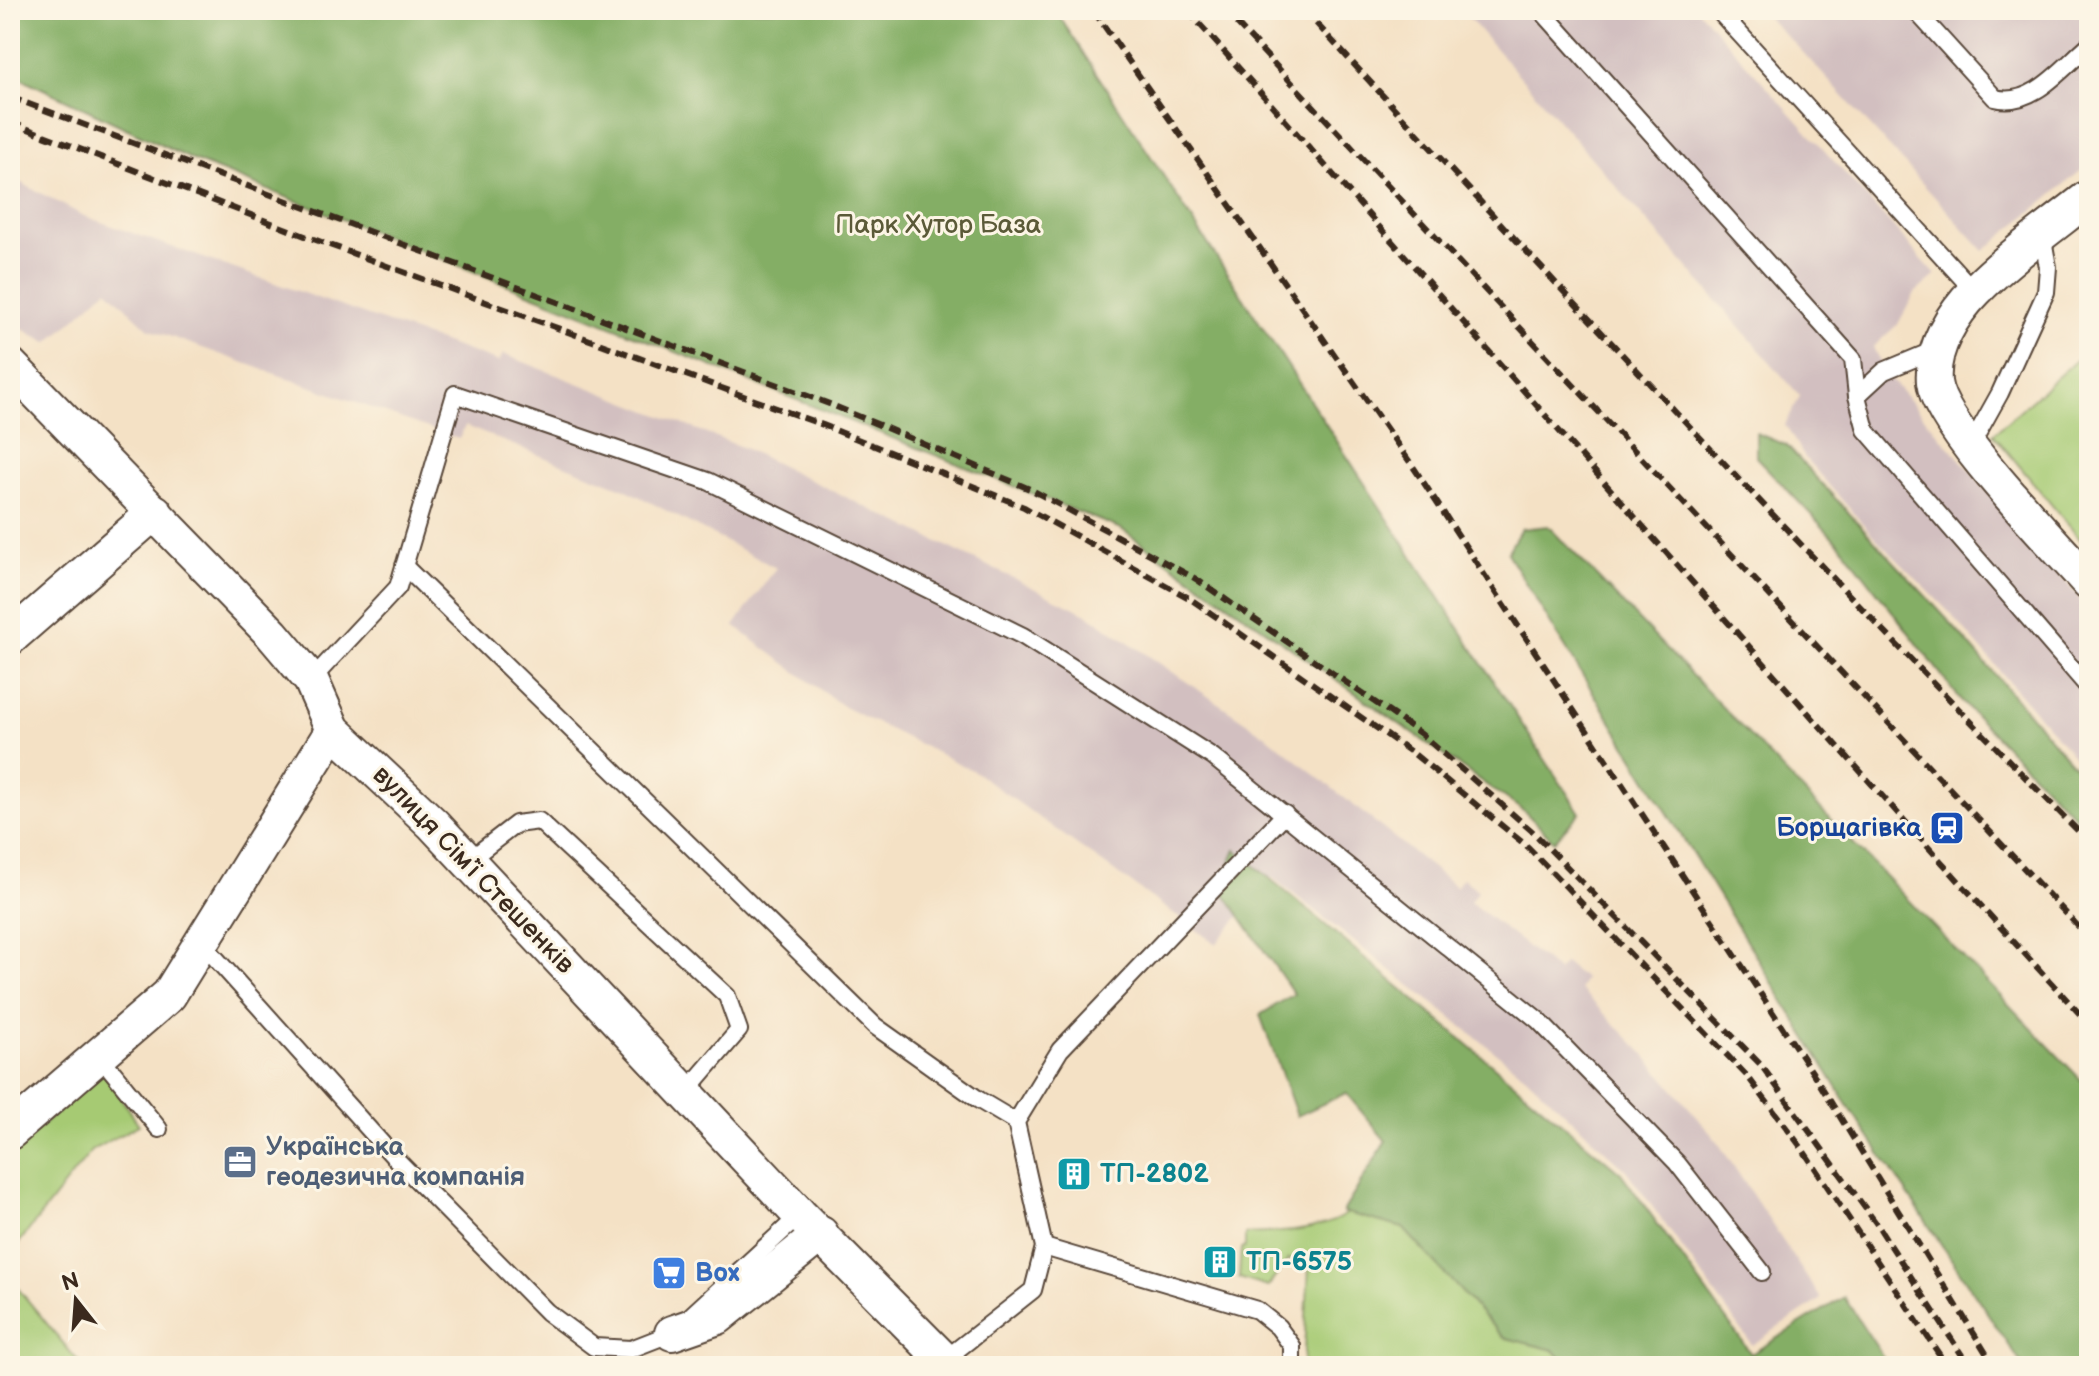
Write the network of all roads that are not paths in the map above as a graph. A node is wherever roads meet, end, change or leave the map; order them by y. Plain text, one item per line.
1 (1541, 10) edge
2 (1718, 10) edge
3 (1915, 10) edge
4 (2089, 45) edge
5 (2089, 197) edge
6 (2042, 234) junction
7 (1974, 291) junction
8 (1938, 348) junction
9 (10, 365) edge
10 (1857, 396) junction
11 (1971, 445) junction
12 (155, 512) junction
13 (404, 566) junction
14 (2089, 583) edge
15 (10, 638) edge
16 (311, 680) junction
17 (2089, 688) edge
18 (333, 730) junction
19 (1285, 814) junction
20 (468, 861) junction
21 (201, 942) junction
22 (99, 1055) junction
23 (686, 1092) junction
24 (1016, 1122) junction
25 (159, 1129) dead end
26 (10, 1132) edge
27 (811, 1224) junction
28 (1044, 1247) junction
29 (1762, 1272) dead end
30 (672, 1333) joint
31 (947, 1363) edge
32 (1292, 1366) edge

1 - 10 lane
2 - 7 lane
3 - 4 lane
5 - 6 street
6 - 7 street
6 - 11 lane
7 - 8 street
8 - 10 lane
8 - 11 street
9 - 12 street, вулиця Сімʼї Стешенків
10 - 17 lane
11 - 14 street
12 - 15 street
12 - 16 street, вулиця Сімʼї Стешенків
13 - 16 lane
13 - 19 lane
13 - 24 lane
16 - 18 street, вулиця Сімʼї Стешенків
18 - 20 street, вулиця Сімʼї Стешенків
18 - 21 street
19 - 24 lane
19 - 29 lane
20 - 23 street, вулиця Сімʼї Стешенків
20 - 23 lane
21 - 22 street
21 - 30 lane
22 - 25 lane
22 - 26 street
23 - 27 street, вулиця Сімʼї Стешенків
24 - 28 lane
27 - 30 street
27 - 31 street, вулиця Сімʼї Стешенків
28 - 31 lane
28 - 32 lane

